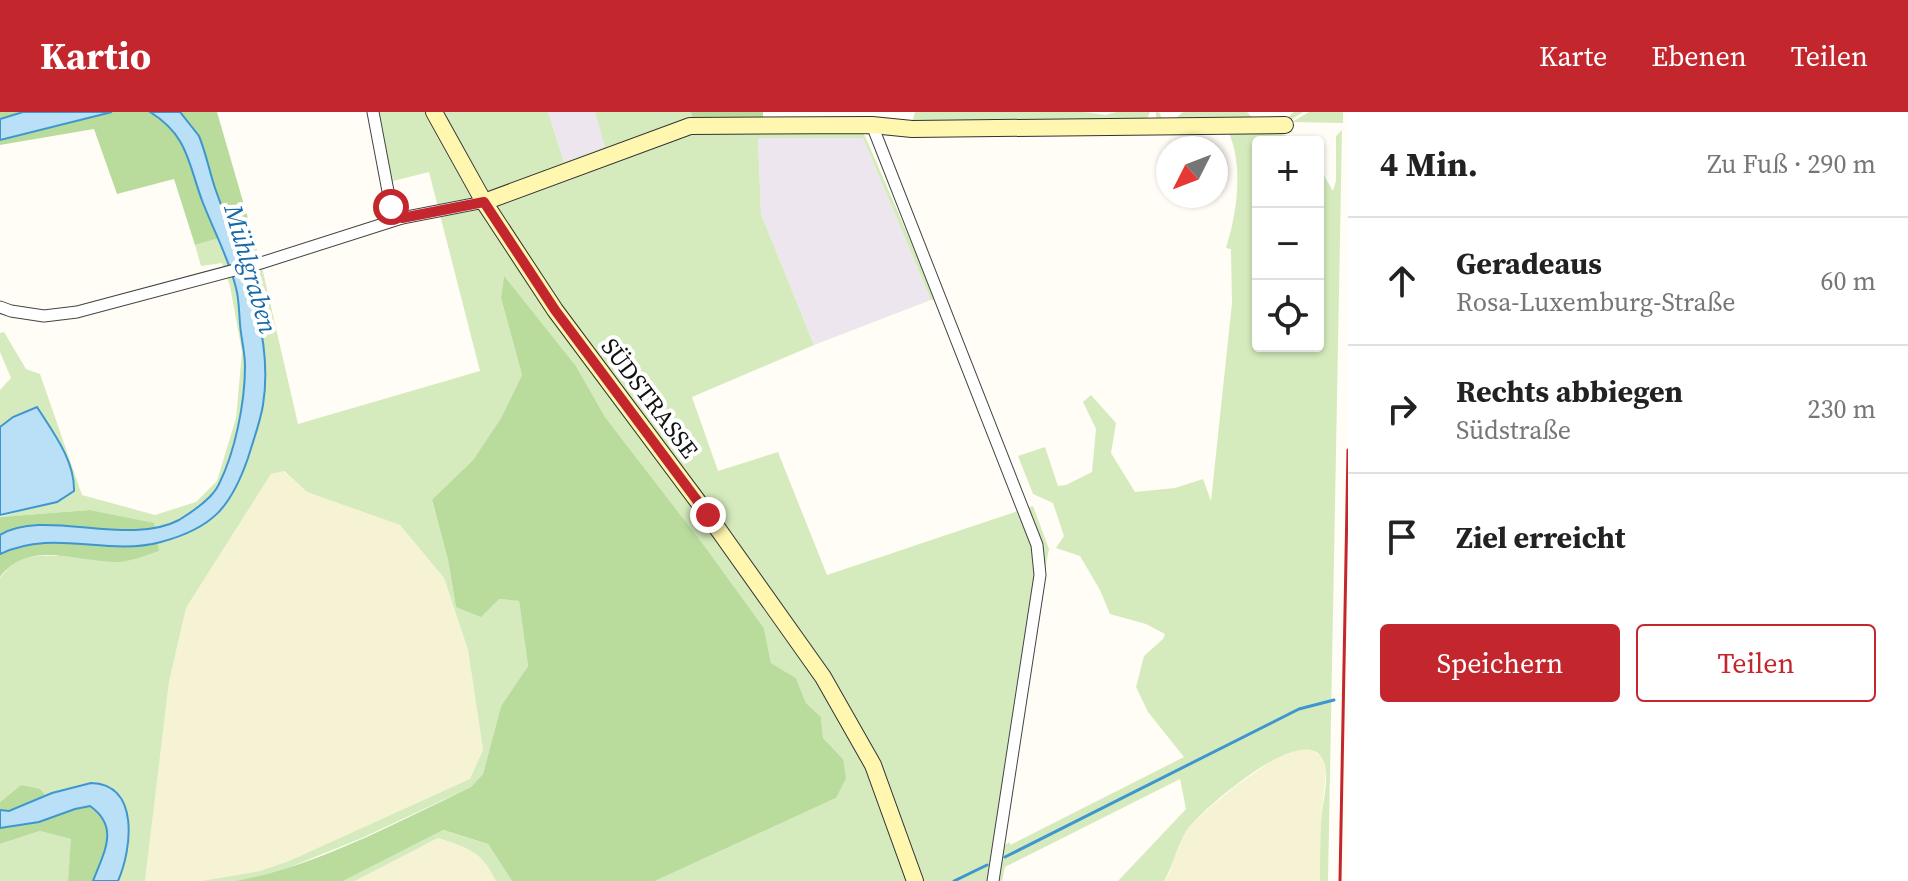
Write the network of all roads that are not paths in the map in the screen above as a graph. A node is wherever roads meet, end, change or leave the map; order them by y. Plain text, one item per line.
1 (373, 112) edge
2 (434, 112) edge
3 (872, 125) junction
4 (1285, 125) dead end
5 (484, 202) junction
6 (402, 218) junction
7 (0, 307) edge
8 (915, 881) edge
9 (993, 881) edge

1 - 6 street
2 - 5 main road, SÜDSTRASSE
3 - 4 main road
3 - 5 main road
3 - 9 street
5 - 6 street
5 - 8 main road, SÜDSTRASSE
6 - 7 street

